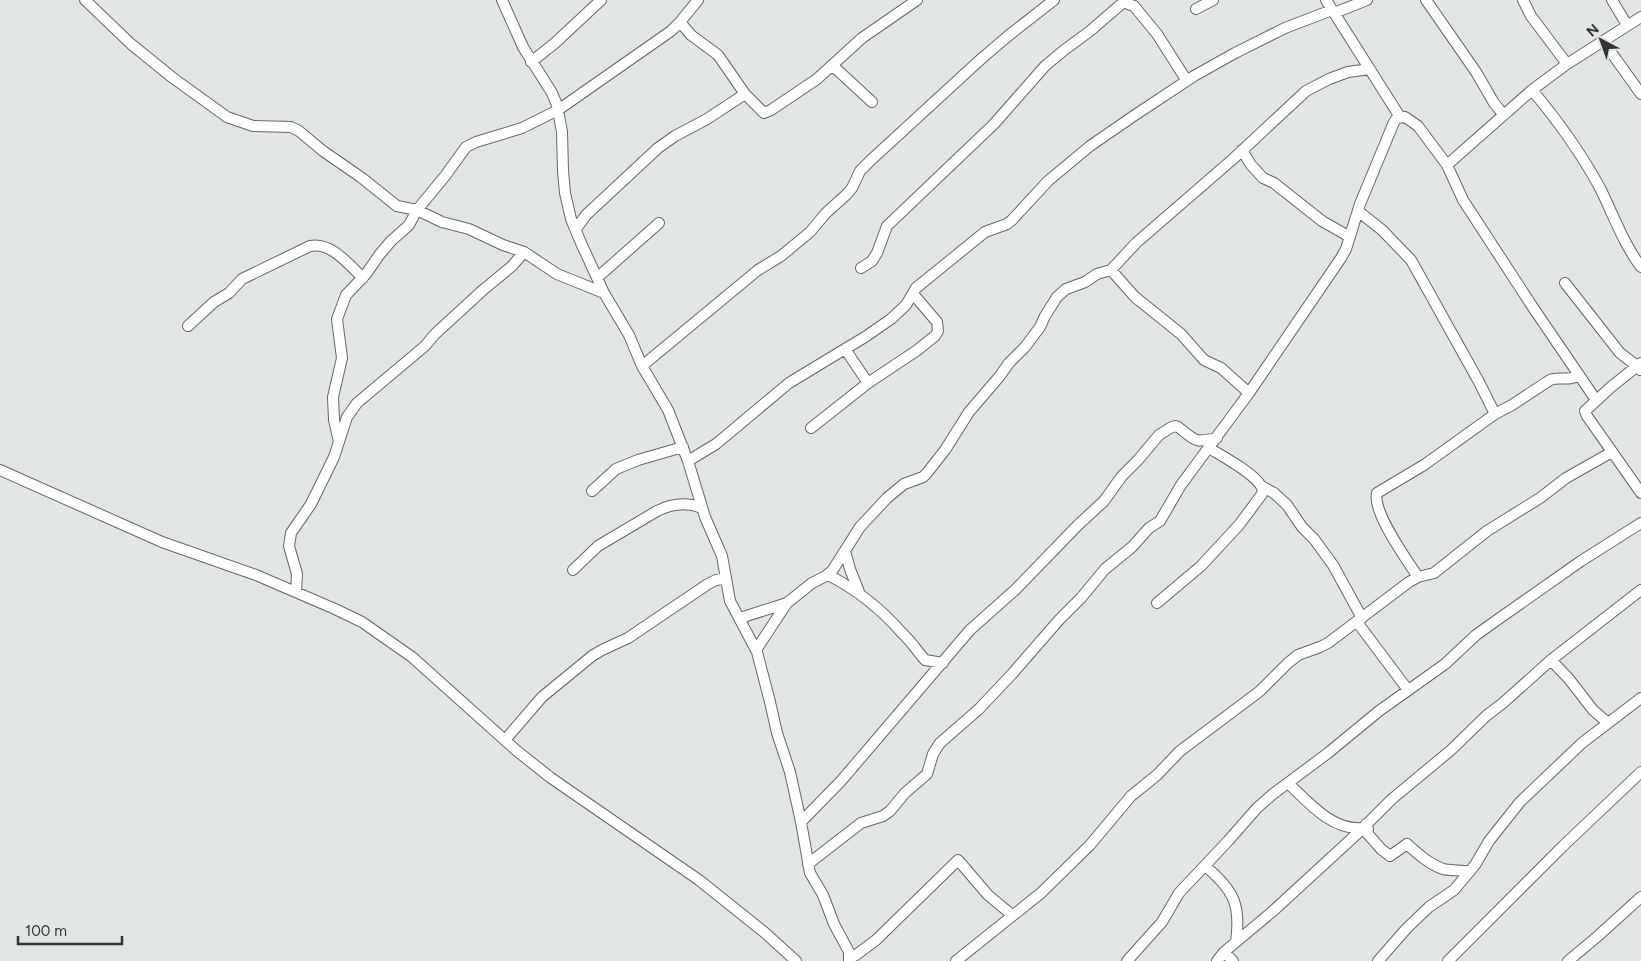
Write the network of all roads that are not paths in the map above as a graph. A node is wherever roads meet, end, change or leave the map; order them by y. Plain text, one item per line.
1 (85, 0) edge
2 (601, 0) edge
3 (698, 0) edge
4 (917, 0) edge
5 (1054, 0) edge
6 (1213, 0) edge
7 (1326, 0) edge
8 (1368, 0) edge
9 (1426, 0) edge
10 (1523, 0) edge
11 (1612, 0) edge
12 (504, 1) edge
13 (1124, 1) edge
14 (1134, 3) edge
15 (1196, 9) dead end
16 (1333, 12) junction
17 (1641, 17) edge
18 (680, 22) junction
19 (1627, 25) junction
20 (1603, 41) junction
21 (1360, 54) junction
22 (531, 62) junction
23 (1567, 64) junction
24 (832, 66) junction
25 (1370, 69) junction
26 (1348, 72) junction
27 (1187, 81) junction
28 (1532, 90) junction
29 (744, 94) junction
30 (1641, 94) edge
31 (872, 102) dead end
32 (558, 110) junction
33 (1503, 114) junction
34 (1400, 117) junction
35 (1242, 150) junction
36 (1447, 165) junction
37 (417, 210) junction
38 (1358, 211) junction
39 (659, 223) dead end
40 (576, 229) junction
41 (1350, 237) junction
42 (524, 252) junction
43 (1641, 267) edge
44 (861, 268) dead end
45 (1111, 270) junction
46 (598, 277) junction
47 (363, 278) junction
48 (1565, 283) dead end
49 (604, 293) junction
50 (914, 295) junction
51 (188, 326) dead end
52 (845, 349) junction
53 (642, 366) junction
54 (1640, 366) edge
55 (1578, 375) junction
56 (868, 384) junction
57 (1249, 393) junction
58 (1596, 400) junction
59 (1495, 414) junction
60 (811, 428) dead end
61 (1217, 438) junction
62 (339, 442) junction
63 (683, 446) junction
64 (1209, 448) junction
65 (1612, 452) junction
66 (688, 461) junction
67 (0, 470) edge
68 (1264, 490) junction
69 (592, 491) dead end
70 (1641, 493) edge
71 (695, 500) junction
72 (1641, 523) edge
73 (845, 551) junction
74 (573, 570) dead end
75 (828, 575) junction
76 (1418, 577) junction
77 (726, 578) junction
78 (1641, 590) edge
79 (296, 592) junction
80 (860, 594) junction
81 (787, 603) junction
82 (1157, 603) dead end
83 (740, 618) junction
84 (1360, 620) junction
85 (756, 650) junction
86 (1551, 660) junction
87 (943, 662) junction
88 (1408, 690) junction
89 (1641, 698) edge
90 (1608, 723) junction
91 (505, 740) junction
92 (1641, 772) edge
93 (1288, 783) junction
94 (801, 822) junction
95 (1364, 829) junction
96 (808, 864) junction
97 (1205, 866) junction
98 (1470, 871) junction
99 (1641, 897) edge
100 (1012, 915) junction
101 (1236, 942) junction
102 (1224, 952) junction
103 (849, 959) edge
104 (796, 961) edge
105 (956, 961) edge
106 (1127, 961) edge
107 (1217, 961) edge
108 (1233, 961) edge
109 (1378, 961) edge
110 (1448, 961) edge
111 (1568, 961) edge

1 - 37 street
2 - 22 street
3 - 18 street
4 - 24 street
5 - 53 street
6 - 15 street
7 - 16 street
8 - 16 street
9 - 33 street
10 - 23 street
11 - 19 street
12 - 22 street
13 - 14 street
13 - 44 street
14 - 27 street
16 - 21 street
16 - 27 street
17 - 19 street
18 - 29 street
18 - 32 street
19 - 20 street
20 - 23 street
20 - 30 street
21 - 25 street
21 - 26 street
22 - 32 street
23 - 28 street
24 - 29 street
24 - 31 street
25 - 26 street
25 - 34 street
26 - 35 street
27 - 50 street
28 - 33 street
28 - 43 street
29 - 40 street
32 - 37 street
32 - 40 street
33 - 36 street
34 - 36 street
34 - 38 street
35 - 41 street
35 - 45 street
36 - 55 street
37 - 42 street
37 - 47 street
38 - 41 street
38 - 59 street
39 - 46 street
40 - 46 street
41 - 57 street
42 - 49 street
42 - 62 street
45 - 57 street
45 - 73 street
46 - 49 street
47 - 51 street
47 - 62 street
48 - 54 street
49 - 53 street
50 - 52 street
50 - 56 street
52 - 56 street
52 - 66 street
53 - 63 street
54 - 58 street
55 - 58 street
55 - 59 street
56 - 60 street
57 - 61 street
58 - 65 street
59 - 76 street
61 - 64 street
61 - 87 street
62 - 79 street
63 - 66 street
63 - 69 street
64 - 68 street
64 - 96 street
65 - 70 street
65 - 76 street
66 - 71 street
67 - 79 street
68 - 82 street
68 - 84 street
71 - 74 street
71 - 77 street
72 - 88 street
73 - 75 street
73 - 80 street
75 - 80 street
75 - 81 street
76 - 84 street
77 - 83 street
77 - 91 street
78 - 86 street
79 - 91 street
80 - 87 street
81 - 83 street
81 - 85 street
83 - 85 street
84 - 88 street
84 - 100 street
85 - 94 street
86 - 90 street
86 - 95 street
87 - 94 street
88 - 93 street
89 - 90 street
90 - 98 street
91 - 104 street
92 - 110 street
93 - 95 street
93 - 97 street
94 - 96 street
95 - 98 street
95 - 101 street
96 - 103 street
97 - 101 street
97 - 106 street
98 - 109 street
99 - 111 street
100 - 103 street
100 - 105 street
101 - 102 street
102 - 107 street
102 - 108 street

